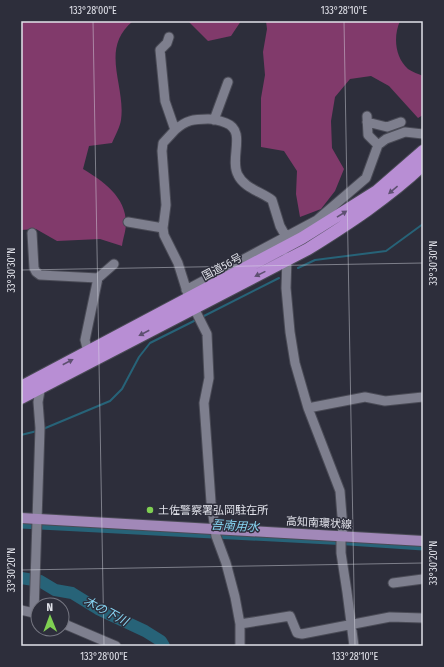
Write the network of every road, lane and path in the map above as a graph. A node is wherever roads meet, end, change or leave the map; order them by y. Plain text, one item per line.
1 (169, 36) dead end
2 (228, 82) dead end
3 (214, 120) junction
4 (401, 122) dead end
5 (175, 130) junction
6 (423, 134) edge
7 (378, 145) junction
8 (423, 151) edge
9 (423, 165) edge
10 (128, 222) dead end
11 (163, 228) junction
12 (32, 233) dead end
13 (288, 243) junction
14 (286, 260) junction
15 (114, 264) dead end
16 (98, 278) junction
17 (193, 306) junction
18 (88, 352) junction
19 (43, 376) junction
20 (21, 387) edge
21 (40, 389) junction
22 (423, 396) edge
23 (21, 398) edge
24 (308, 408) junction
25 (21, 518) edge
26 (37, 523) junction
27 (216, 533) junction
28 (341, 539) junction
29 (423, 540) edge
30 (423, 579) edge
31 (393, 583) dead end
32 (36, 597) edge
33 (423, 618) edge
34 (351, 623) junction
35 (240, 624) junction
36 (70, 626) edge
37 (116, 646) edge
38 (240, 646) edge
39 (354, 646) edge

1 - 5 street
2 - 3 street
3 - 5 street
3 - 13 street
4 - 7 street
5 - 11 street
6 - 7 street
7 - 13 street
13 -> 8 highway, 国道56号
9 -> 14 highway, 国道56号
10 - 11 street
11 - 17 street
12 - 16 street
13 - 14 street
13 - 17 highway, 国道56号
14 -> 17 highway, 国道56号
14 - 24 street
15 - 16 street
16 - 18 street
17 - 18 highway, 国道56号
17 -> 21 highway, 国道56号
17 - 27 street
19 -> 18 highway, 国道56号
19 - 20 highway, 国道56号
19 - 21 street
21 - 23 highway, 国道56号
21 - 26 street
22 - 24 street
24 - 28 street
25 - 26 main road, 高知南環状線
26 - 27 main road, 高知南環状線
26 - 32 street
27 - 28 main road, 高知南環状線
27 - 35 street
28 - 29 main road, 高知南環状線
28 - 34 street
30 - 31 street
33 - 34 street
34 - 35 street
34 - 39 street
35 - 38 street
36 - 37 street

